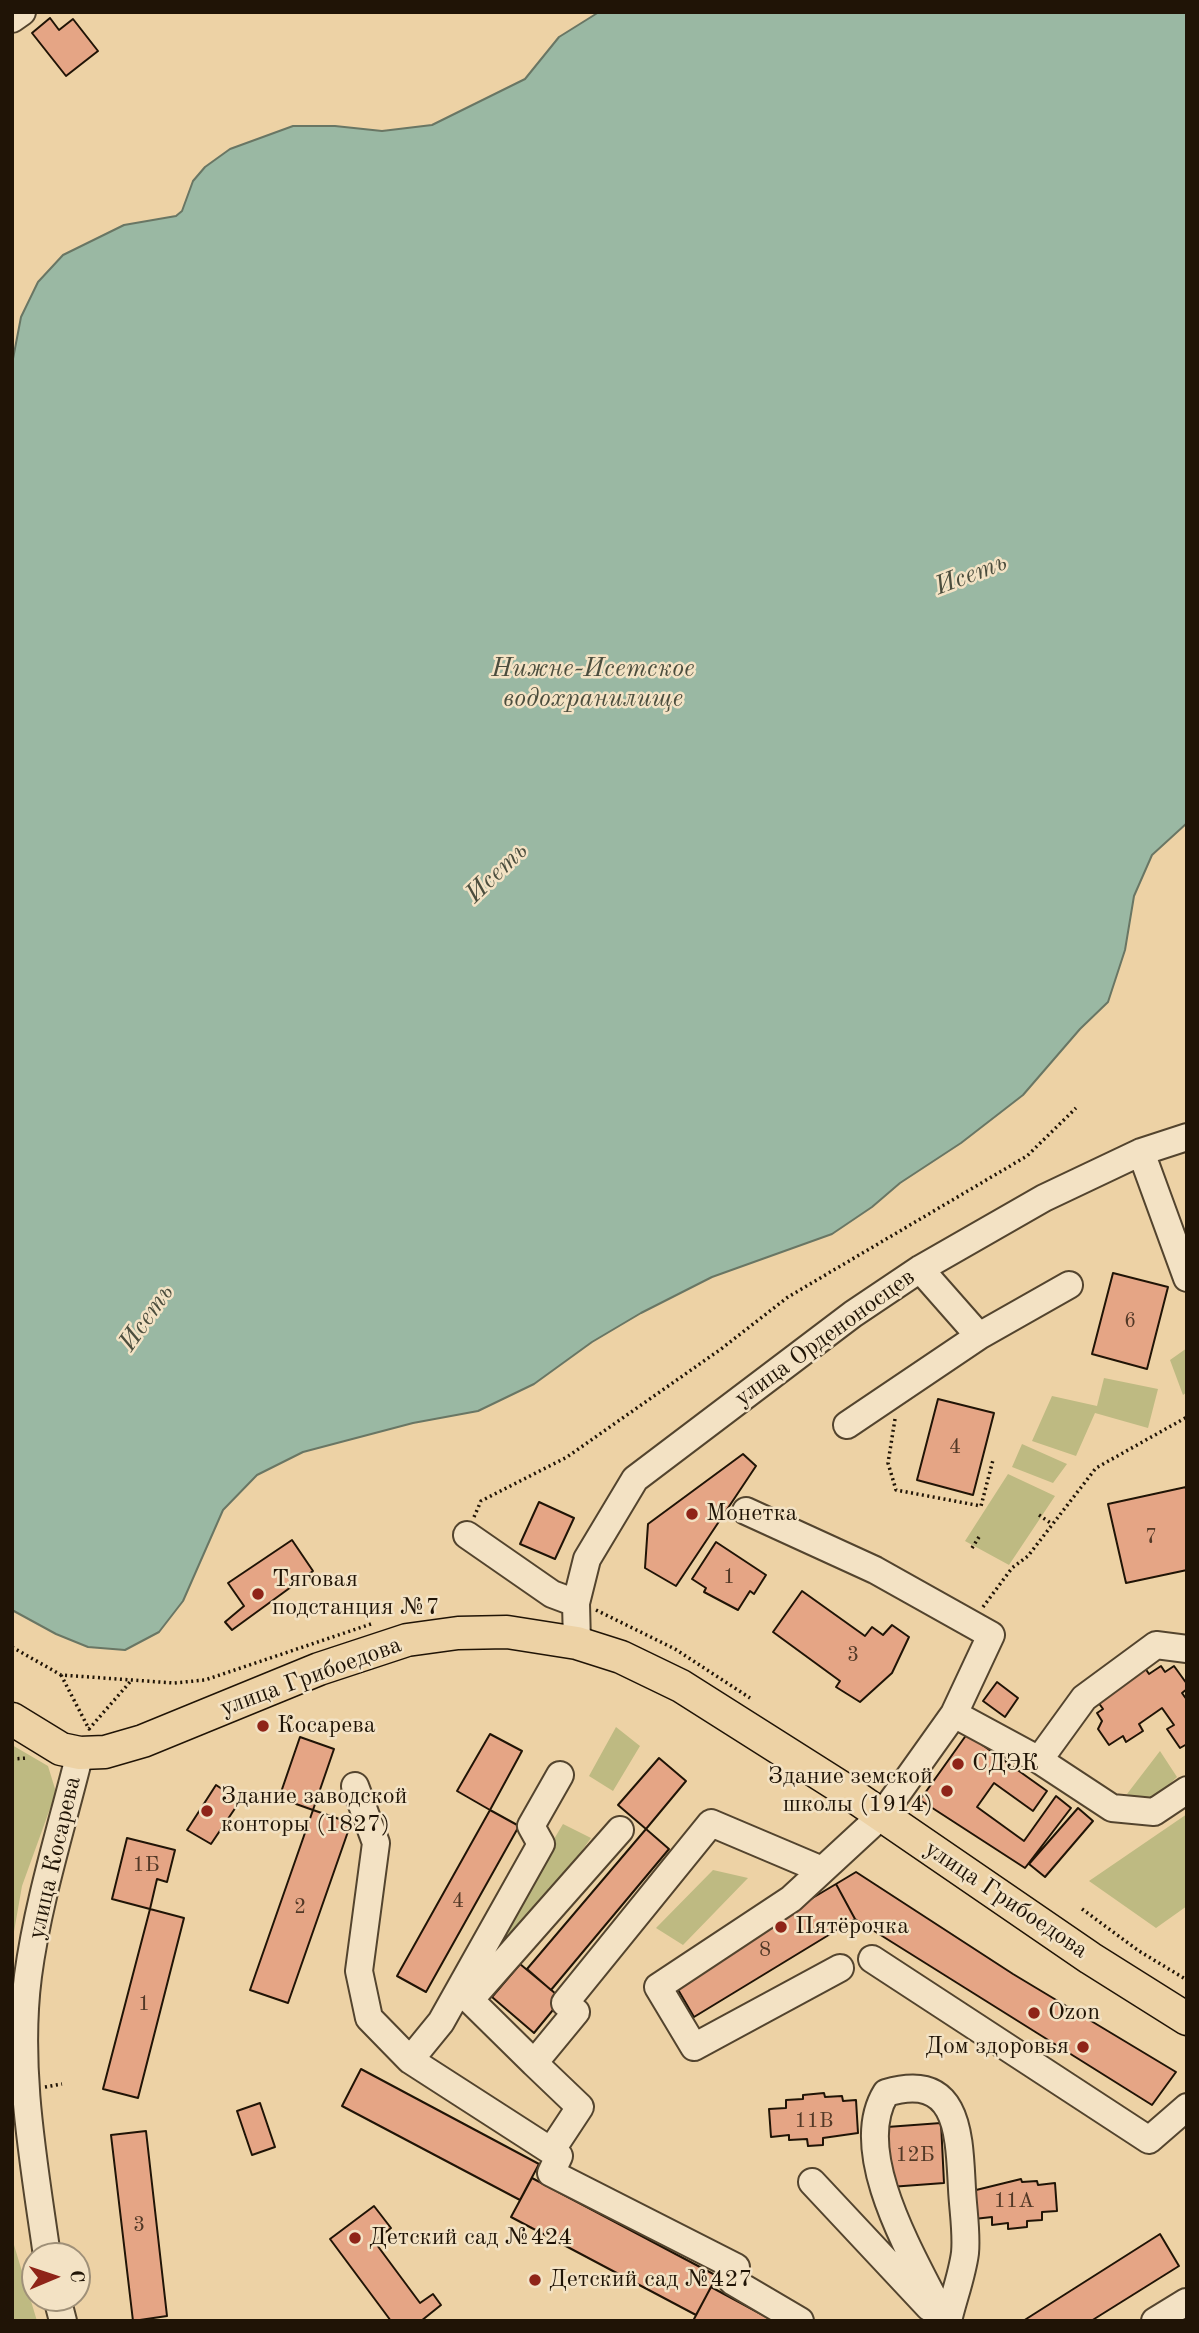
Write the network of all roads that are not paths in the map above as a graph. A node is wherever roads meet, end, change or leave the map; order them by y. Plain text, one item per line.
1 (22, 12) edge
2 (12, 19) edge
3 (1187, 1137) edge
4 (1141, 1152) junction
5 (920, 1269) junction
6 (1187, 1278) edge
7 (1069, 1285) dead end
8 (979, 1336) junction
9 (847, 1425) dead end
10 (746, 1511) dead end
11 (467, 1535) road end
12 (576, 1603) junction
13 (577, 1643) junction
14 (1187, 1649) edge
15 (954, 1714) junction
16 (12, 1719) edge
17 (80, 1753) junction
18 (1039, 1760) junction
19 (560, 1775) dead end
20 (355, 1786) dead end
21 (1187, 1790) edge
22 (882, 1815) junction
23 (620, 1830) dead end
24 (822, 1870) junction
25 (872, 1959) dead end
26 (840, 1968) dead end
27 (470, 2000) junction
28 (1187, 2019) edge
29 (441, 2022) junction
30 (410, 2060) junction
31 (534, 2063) junction
32 (1187, 2107) edge
33 (551, 2151) junction
34 (812, 2182) dead end
35 (45, 2242) edge
36 (1186, 2302) edge
37 (800, 2321) edge
38 (945, 2321) edge
39 (1155, 2321) edge

1 - 2 street
3 - 4 street, улица Орденоносцев
4 - 5 street, улица Орденоносцев
4 - 6 street
5 - 8 street
5 - 12 street, улица Орденоносцев
7 - 8 street
8 - 9 street
10 - 15 street
11 - 12 street
12 - 13 street, улица Орденоносцев
13 - 17 main road, улица Грибоедова
13 - 22 main road, улица Грибоедова
14 - 18 street
15 - 18 street
15 - 22 street
16 - 17 main road, улица Грибоедова
17 - 35 street, улица Косарева
18 - 21 street
19 - 29 street
20 - 30 street
22 - 24 street
22 - 28 main road, улица Грибоедова
23 - 27 street
24 - 26 street
24 - 31 street
25 - 32 street
27 - 29 street
27 - 31 street
29 - 30 street
30 - 33 street
31 - 33 street
33 - 37 street
34 - 38 street
36 - 39 street
38 - 38 street

